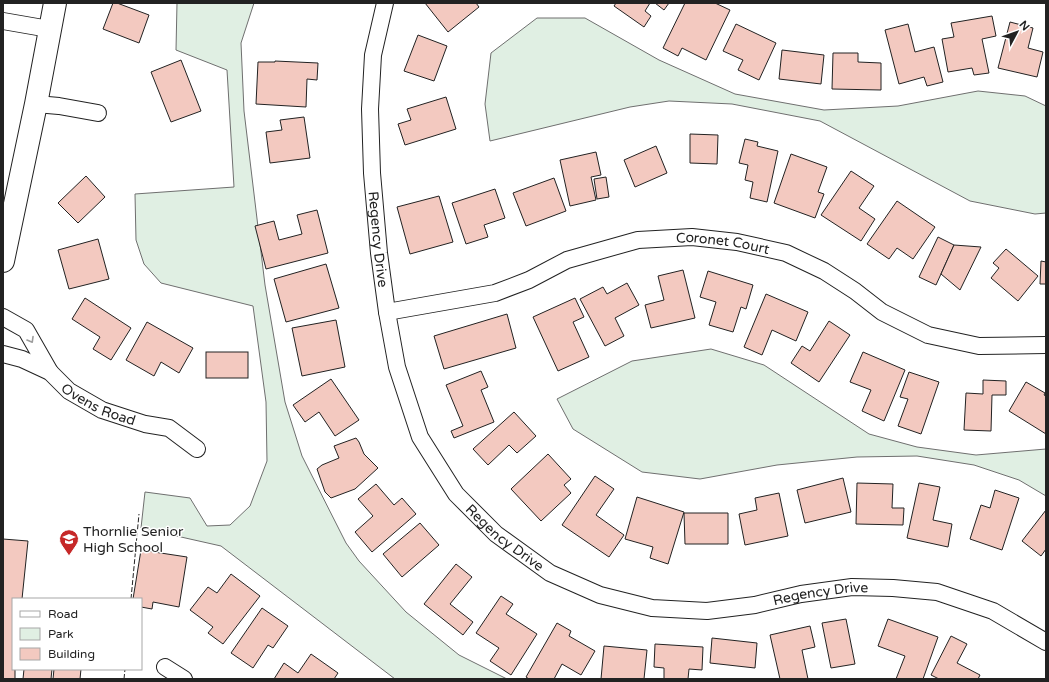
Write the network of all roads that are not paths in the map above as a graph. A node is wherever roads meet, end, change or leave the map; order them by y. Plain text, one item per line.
1 (54, 3) edge
2 (385, 3) edge
3 (3, 21) edge
4 (49, 29) junction
5 (36, 104) junction
6 (98, 112) dead end
7 (3, 261) edge
8 (387, 312) junction
9 (3, 317) edge
10 (1046, 345) edge
11 (3, 354) edge
12 (50, 372) junction
13 (196, 449) dead end
14 (1046, 642) edge
15 (165, 667) dead end
16 (184, 679) edge

1 - 4 street
2 - 8 street, Regency Drive
3 - 4 street
4 - 5 street
5 - 6 street
5 - 7 street
8 - 10 street, Coronet Court
8 - 14 street, Regency Drive
9 -> 12 street
11 - 12 street, Ovens Road
12 - 13 street, Ovens Road
15 - 16 street

